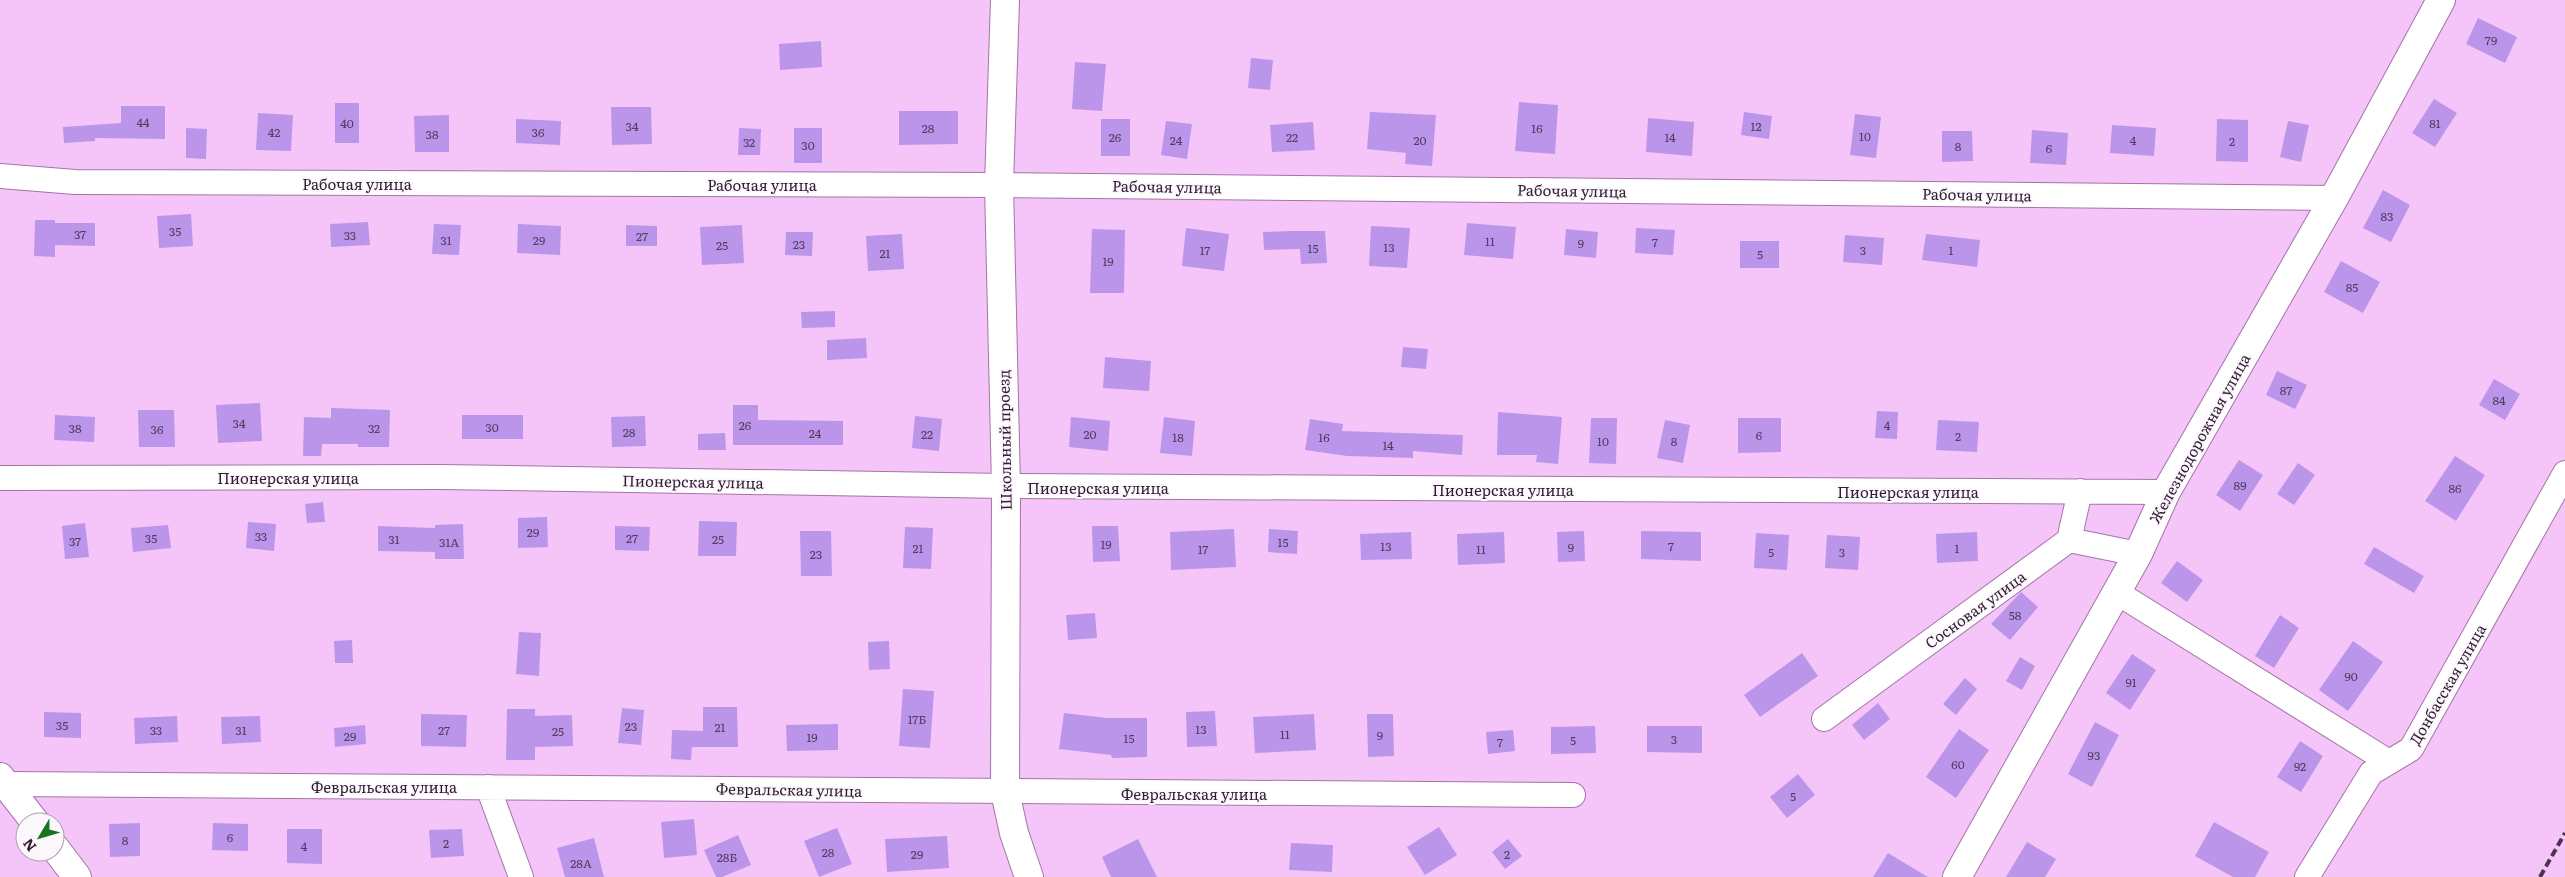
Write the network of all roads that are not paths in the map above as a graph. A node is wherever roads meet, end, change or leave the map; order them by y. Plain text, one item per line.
1 (1005, 0) edge
2 (2442, 0) edge
3 (0, 176) edge
4 (999, 185) junction
5 (2334, 198) junction
6 (2565, 473) edge
7 (0, 478) edge
8 (1006, 486) junction
9 (2080, 492) junction
10 (2166, 492) junction
11 (2070, 540) junction
12 (2138, 554) junction
13 (2116, 592) junction
14 (1824, 719) dead end
15 (2390, 762) junction
16 (3, 780) edge
17 (488, 786) junction
18 (1005, 792) junction
19 (1573, 795) dead end
20 (27, 812) edge
21 (65, 861) edge
22 (77, 877) edge
23 (521, 877) edge
24 (1029, 877) edge
25 (1957, 877) edge
26 (2307, 877) edge

1 - 4 street, Школьный проезд
2 - 5 street, Железнодорожная улица
3 - 4 street, Рабочая улица
4 - 5 street, Рабочая улица
4 - 8 street, Школьный проезд
5 - 10 street, Железнодорожная улица
6 - 15 street, Донбасская улица
7 - 8 street, Пионерская улица
8 - 9 street, Пионерская улица
8 - 18 street, Школьный проезд
9 - 10 street, Пионерская улица
9 - 11 street
10 - 12 street, Железнодорожная улица
11 - 12 street
11 - 14 street, Сосновая улица
12 - 13 street, Железнодорожная улица
13 - 15 street
13 - 25 street, Железнодорожная улица
15 - 26 street, Донбасская улица
16 - 17 street, Февральская улица
16 - 20 street
17 - 18 street, Февральская улица
17 - 23 street
18 - 19 street, Февральская улица
18 - 24 street, Школьный проезд
21 - 22 street

